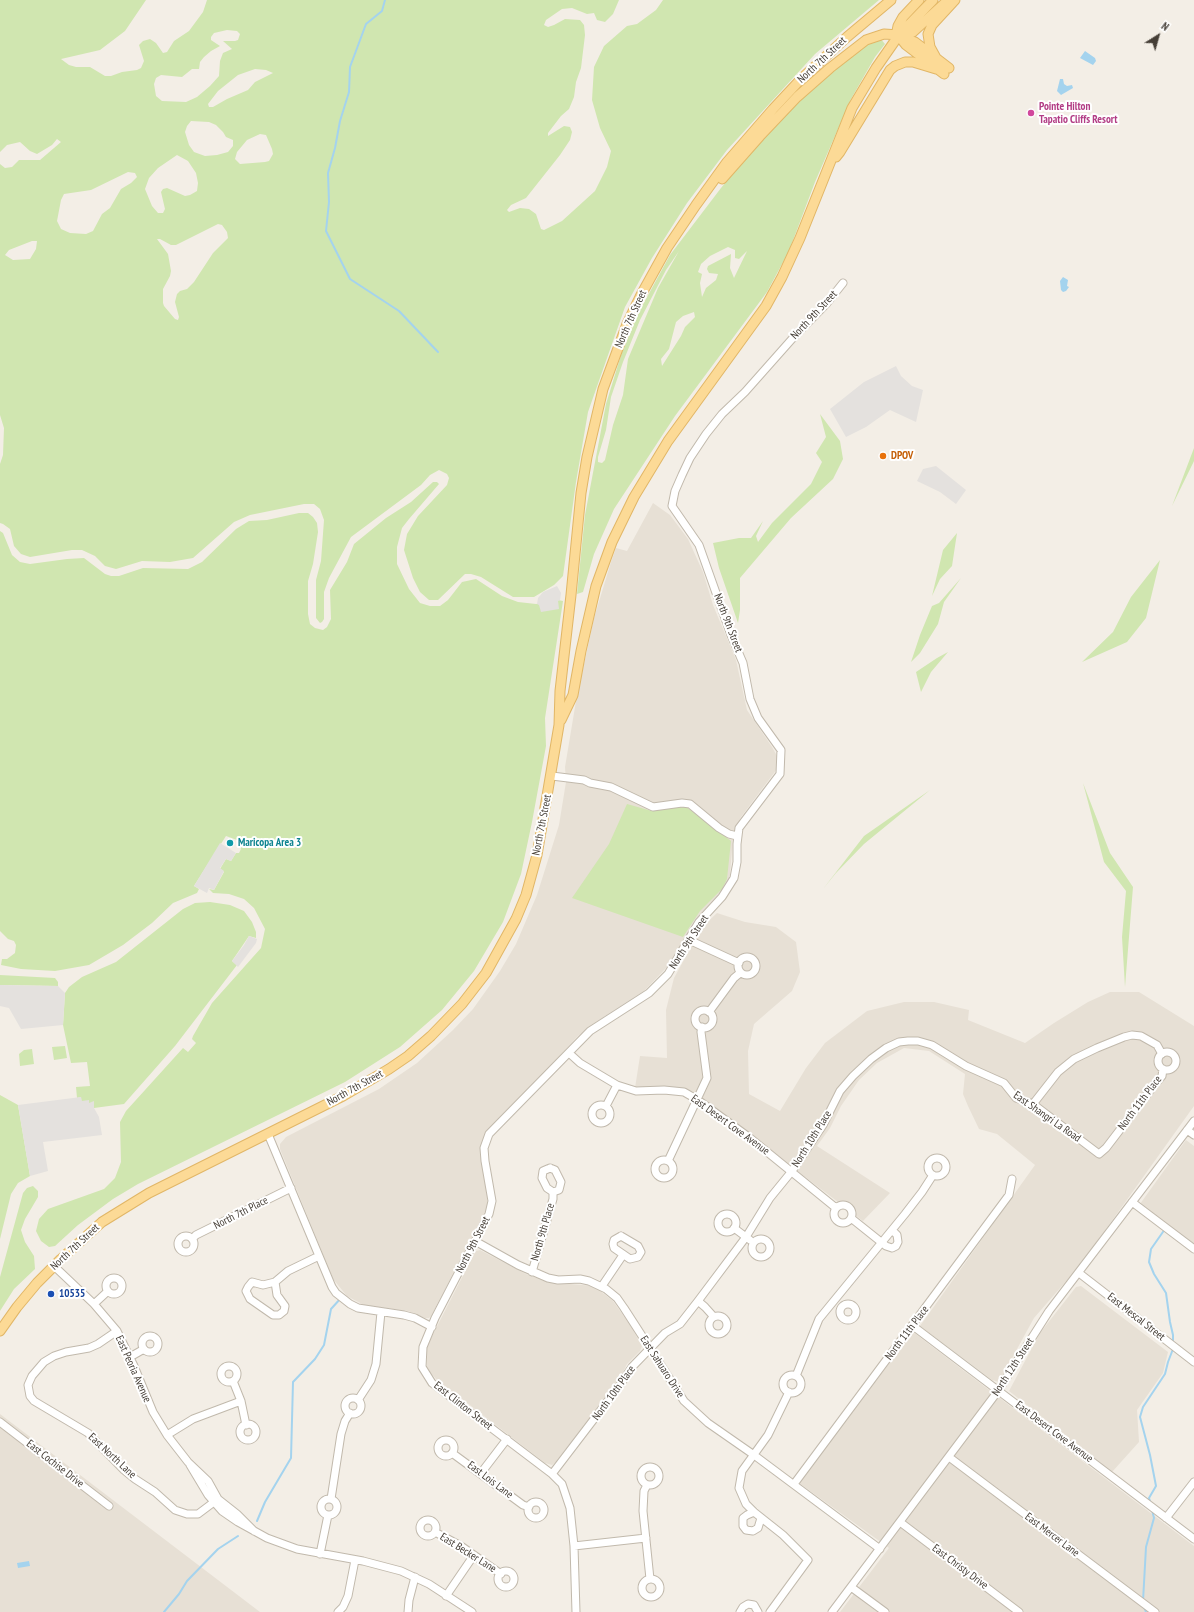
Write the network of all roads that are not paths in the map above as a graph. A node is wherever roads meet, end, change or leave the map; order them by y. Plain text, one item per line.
1 (891, 0) edge
2 (919, 0) edge
3 (933, 0) edge
4 (949, 0) edge
5 (955, 0) edge
6 (899, 35) junction
7 (936, 58) junction
8 (936, 69) junction
9 (829, 164) junction
10 (684, 222) junction
11 (843, 282) dead end
12 (559, 725) junction
13 (552, 776) junction
14 (737, 836) junction
15 (689, 940) junction
16 (739, 962) junction
17 (740, 973) junction
18 (709, 1012) junction
19 (702, 1027) junction
20 (908, 1041) joint
21 (569, 1053) junction
22 (1162, 1054) junction
23 (1164, 1069) junction
24 (617, 1085) junction
25 (698, 1100) junction
26 (1033, 1104) junction
27 (606, 1106) dead end
28 (1194, 1121) edge
29 (1187, 1130) junction
30 (268, 1134) junction
31 (1194, 1135) edge
32 (1099, 1154) joint
33 (668, 1161) dead end
34 (792, 1171) junction
35 (933, 1175) dead end
36 (1012, 1179) dead end
37 (291, 1188) junction
38 (553, 1192) dead end
39 (1132, 1202) junction
40 (836, 1208) junction
41 (851, 1218) junction
42 (734, 1228) dead end
43 (892, 1230) junction
44 (746, 1237) junction
45 (192, 1239) dead end
46 (475, 1241) junction
47 (754, 1243) dead end
48 (881, 1243) junction
49 (1194, 1249) edge
50 (623, 1255) dead end
51 (319, 1256) junction
52 (54, 1266) junction
53 (532, 1272) junction
54 (1079, 1273) junction
55 (275, 1282) junction
56 (602, 1286) junction
57 (108, 1291) dead end
58 (698, 1301) junction
59 (832, 1301) junction
60 (94, 1304) junction
61 (841, 1307) dead end
62 (381, 1312) junction
63 (714, 1317) dead end
64 (913, 1326) junction
65 (432, 1327) junction
66 (0, 1331) edge
67 (116, 1331) junction
68 (650, 1348) junction
69 (144, 1349) dead end
70 (130, 1357) junction
71 (1194, 1362) edge
72 (796, 1376) junction
73 (233, 1381) dead end
74 (998, 1391) junction
75 (789, 1392) junction
76 (358, 1400) junction
77 (240, 1401) junction
78 (350, 1413) junction
79 (0, 1422) edge
80 (246, 1425) dead end
81 (166, 1435) junction
82 (507, 1440) junction
83 (452, 1453) dead end
84 (754, 1455) junction
85 (949, 1457) junction
86 (481, 1473) junction
87 (552, 1474) junction
88 (1194, 1482) edge
89 (794, 1484) junction
90 (646, 1485) dead end
91 (331, 1499) junction
92 (216, 1501) junction
93 (109, 1506) dead end
94 (529, 1507) dead end
95 (754, 1512) junction
96 (328, 1515) junction
97 (761, 1518) junction
98 (1166, 1518) junction
99 (900, 1522) junction
100 (435, 1532) dead end
101 (646, 1538) junction
102 (1194, 1539) edge
103 (574, 1546) junction
104 (880, 1549) junction
105 (320, 1554) junction
106 (474, 1555) junction
107 (355, 1560) junction
108 (501, 1574) dead end
109 (416, 1578) junction
110 (650, 1579) dead end
111 (851, 1586) junction
112 (446, 1596) junction
113 (338, 1612) edge
114 (408, 1612) edge
115 (472, 1612) edge
116 (576, 1612) edge
117 (740, 1612) edge
118 (758, 1612) edge
119 (770, 1612) edge
120 (832, 1612) edge
121 (885, 1612) edge
122 (1019, 1612) edge
123 (1155, 1612) edge

1 - 10 main road, North 7th Street
2 - 6 main road
3 - 6 main road, North 7th Street
4 - 6 main road
5 - 7 main road
6 - 7 main road
6 - 8 main road
6 - 9 main road, North 7th Street
6 - 10 main road
7 - 8 main road
8 - 9 main road
9 - 12 main road, North 7th Street
10 - 12 main road, North 7th Street
11 - 14 street, North 9th Street
12 - 13 main road, North 7th Street
13 - 14 street
13 - 30 main road, North 7th Street
14 - 15 street, North 9th Street
15 - 16 street
15 - 21 street, North 9th Street
16 - 17 street
16 - 17 street
17 - 18 street
18 - 19 street
18 - 19 street
19 - 25 street
20 - 26 street, East Shangri La Road
20 - 34 street, North 10th Place
21 - 24 street, East Desert Cove Avenue
21 - 46 street, North 9th Street
22 - 23 street, North 11th Place
22 - 23 street, North 11th Place
22 - 26 street
23 - 32 street, North 11th Place
24 - 25 street, East Desert Cove Avenue
24 - 27 street
25 - 33 street
25 - 34 street, East Desert Cove Avenue
26 - 32 street, East Shangri La Road
28 - 29 street, North 12th Street
29 - 31 street
29 - 39 street, North 12th Street
30 - 37 street
30 - 52 main road, North 7th Street
34 - 40 street, East Desert Cove Avenue
34 - 44 street, North 10th Place
35 - 43 street
36 - 64 street, North 11th Place
37 - 45 street, North 7th Place
37 - 51 street
38 - 53 street, North 9th Place
39 - 49 street
39 - 54 street, North 12th Street
40 - 41 street, East Desert Cove Avenue
40 - 41 street, East Desert Cove Avenue
41 - 48 street, East Desert Cove Avenue
42 - 44 street
43 - 48 street
43 - 48 street
44 - 47 street
44 - 58 street, North 10th Place
46 - 53 street, East Sahuaro Drive
46 - 65 street, North 9th Street
48 - 59 street
50 - 56 street
51 - 55 street
51 - 62 street
52 - 60 street, East Peoria Avenue
52 - 66 main road, North 7th Street
53 - 56 street, East Sahuaro Drive
54 - 71 street, East Mescal Street
54 - 74 street, North 12th Street
55 - 55 street
56 - 68 street, East Sahuaro Drive
57 - 60 street
58 - 63 street
58 - 68 street, North 10th Place
59 - 61 street
59 - 72 street
60 - 67 street, East Peoria Avenue
62 - 65 street
62 - 76 street
64 - 74 street, East Desert Cove Avenue
64 - 89 street, North 11th Place
65 - 82 street, East Clinton Street
67 - 70 street, East Peoria Avenue
67 - 92 street, East North Lane
68 - 84 street, East Sahuaro Drive
68 - 87 street, North 10th Place
69 - 70 street
70 - 81 street, East Peoria Avenue
72 - 75 street
72 - 75 street
73 - 77 street
74 - 85 street, North 12th Street
74 - 98 street, East Desert Cove Avenue
75 - 84 street
76 - 78 street
76 - 78 street
77 - 80 street
77 - 81 street
78 - 91 street
79 - 93 street, East Cochise Drive
81 - 92 street, East Peoria Avenue
82 - 86 street
82 - 87 street, East Clinton Street
83 - 86 street, East Lois Lane
84 - 89 street, East Sahuaro Drive
84 - 95 street
85 - 99 street, North 12th Street
85 - 123 street, East Mercer Lane
86 - 94 street, East Lois Lane
87 - 103 street, East Clinton Street
88 - 98 street
89 - 104 street, East Sahuaro Drive
90 - 101 street
91 - 96 street
91 - 96 street
92 - 105 street, East Peoria Avenue
95 - 97 street
95 - 97 street
96 - 105 street
97 - 119 street
98 - 102 street, East Desert Cove Avenue
99 - 104 street, North 12th Street
99 - 122 street, East Christy Drive
100 - 106 street, East Becker Lane
101 - 103 street
101 - 110 street
103 - 116 street, East Clinton Street
104 - 111 street, North 12th Street
105 - 107 street, East Peoria Avenue
106 - 108 street, East Becker Lane
106 - 112 street
107 - 109 street, East Peoria Avenue
107 - 113 street
109 - 112 street, East Peoria Avenue
109 - 114 street
111 - 120 street, North 12th Street
111 - 121 street
112 - 115 street, East Peoria Avenue
117 - 118 street

